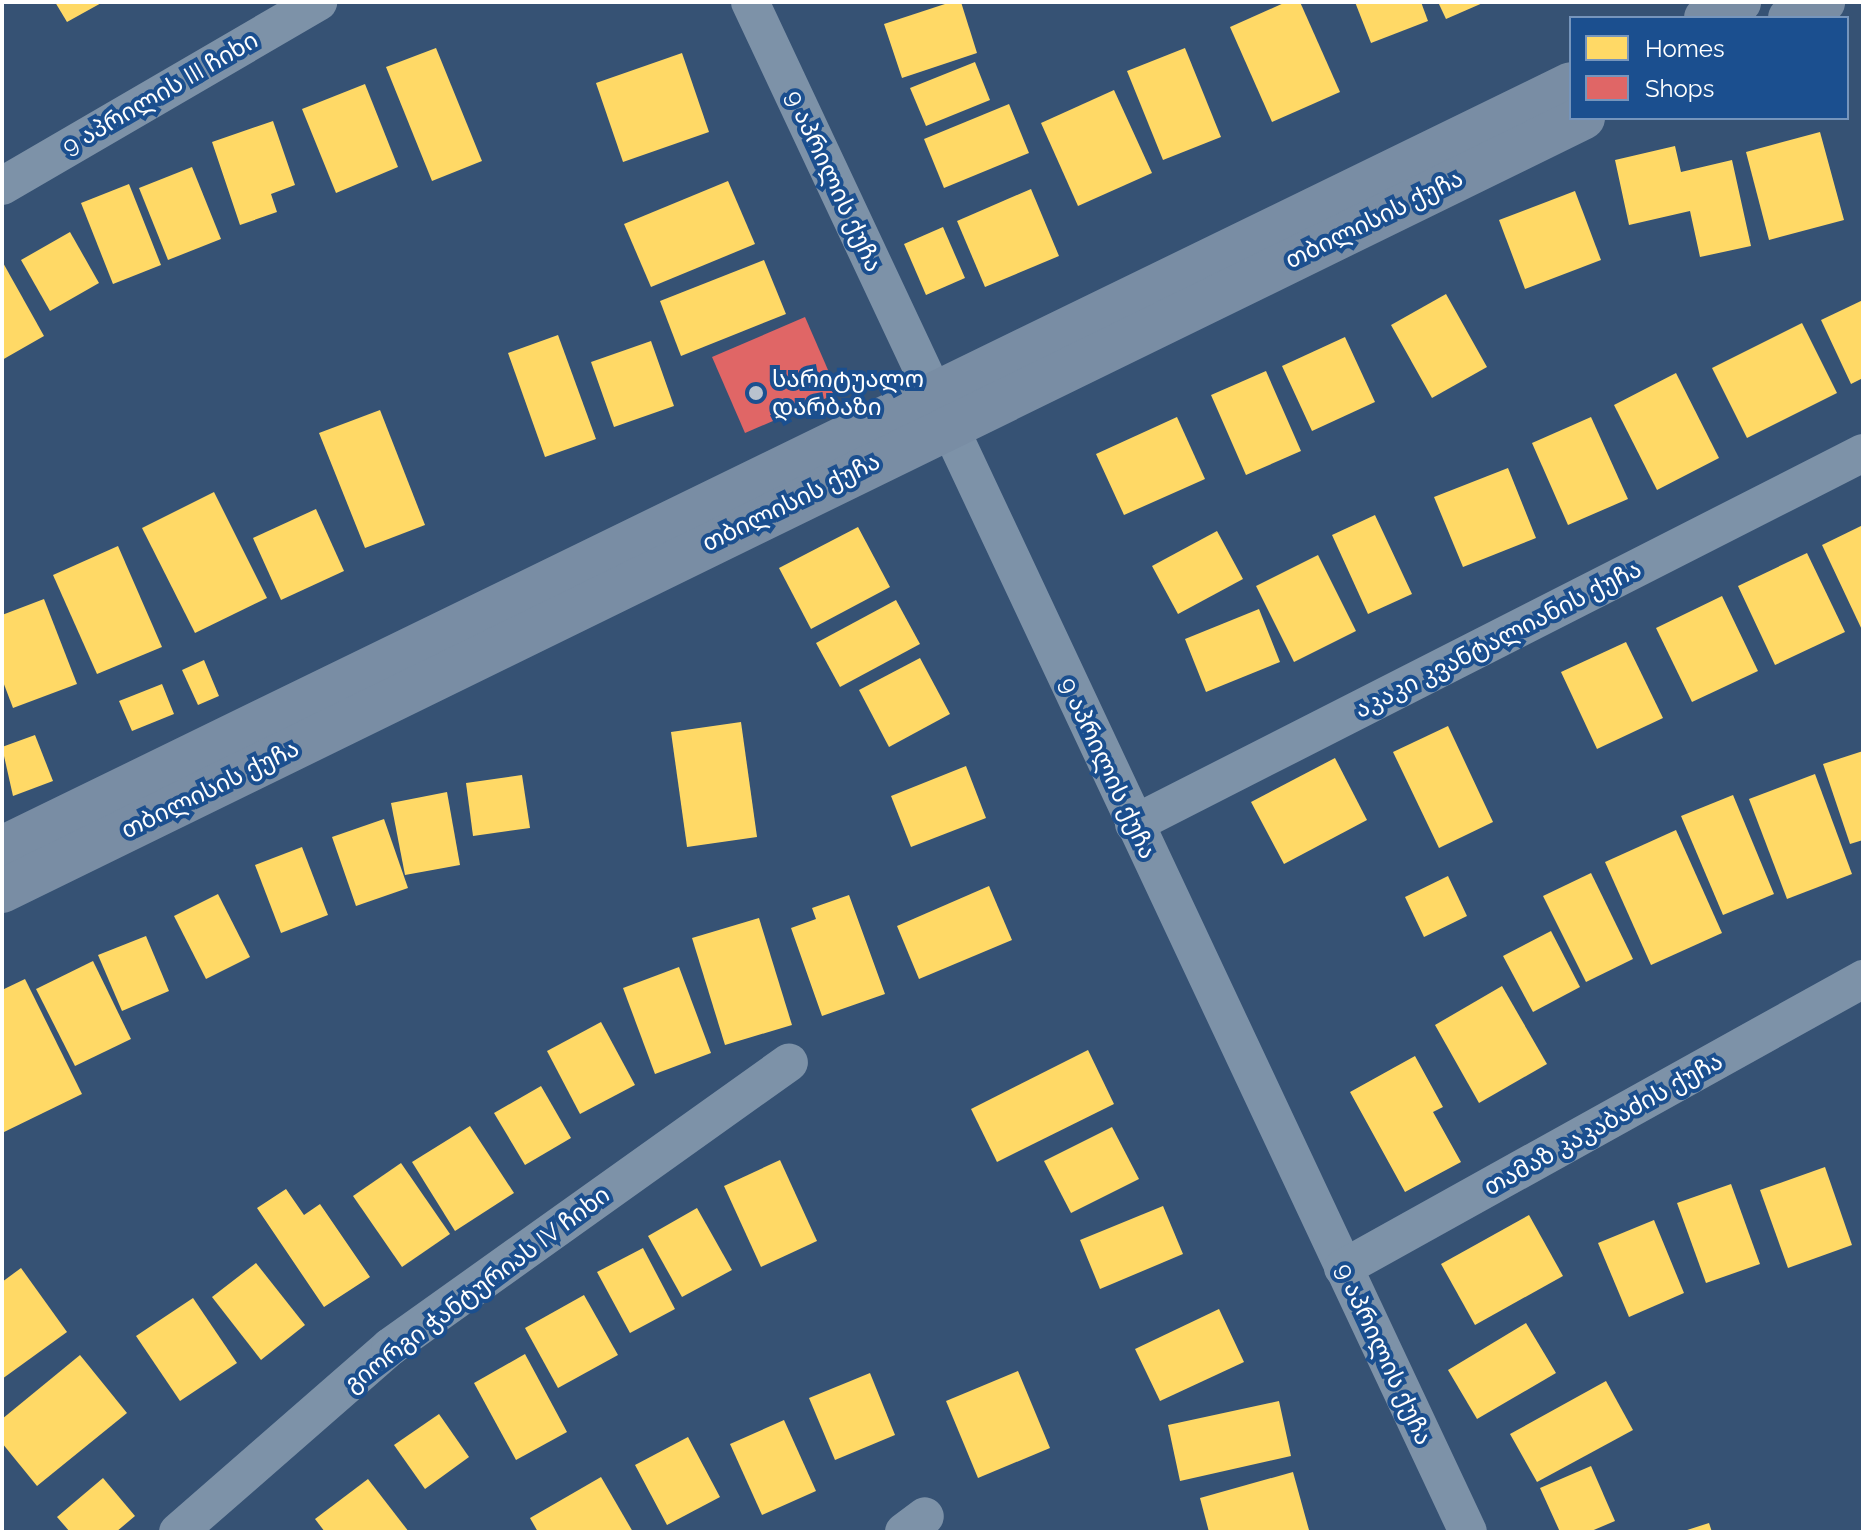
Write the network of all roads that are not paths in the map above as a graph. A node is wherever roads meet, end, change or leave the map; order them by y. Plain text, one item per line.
1 (318, 2) edge
2 (750, 2) edge
3 (1739, 2) edge
4 (1823, 2) edge
5 (1710, 16) edge
6 (1794, 16) edge
7 (1569, 85) edge
8 (1579, 120) edge
9 (2, 186) edge
10 (940, 409) junction
11 (1863, 453) edge
12 (1134, 824) junction
13 (2, 848) edge
14 (2, 891) edge
15 (1863, 979) edge
16 (789, 1062) dead end
17 (1343, 1268) junction
18 (178, 1532) edge
19 (1468, 1532) edge

1 - 9 street, 9 აპრილის III ჩიხი
2 - 10 street, 9 აპრილის ქუჩა
3 - 5 street
4 - 6 street
7 - 10 street, თბილისის ქუჩა
8 - 10 street, თბილისის ქუჩა
10 - 12 street, 9 აპრილის ქუჩა
10 - 13 street, თბილისის ქუჩა
10 - 14 street, თბილისის ქუჩა
11 - 12 street, აკაკი კვანტალიანის ქუჩა
12 - 17 street, 9 აპრილის ქუჩა
15 - 17 street, თამაზ კაკაბაძის ქუჩა
16 - 18 street, გიორგი ჭანტურიას IV ჩიხი
17 - 19 street, 9 აპრილის ქუჩა

